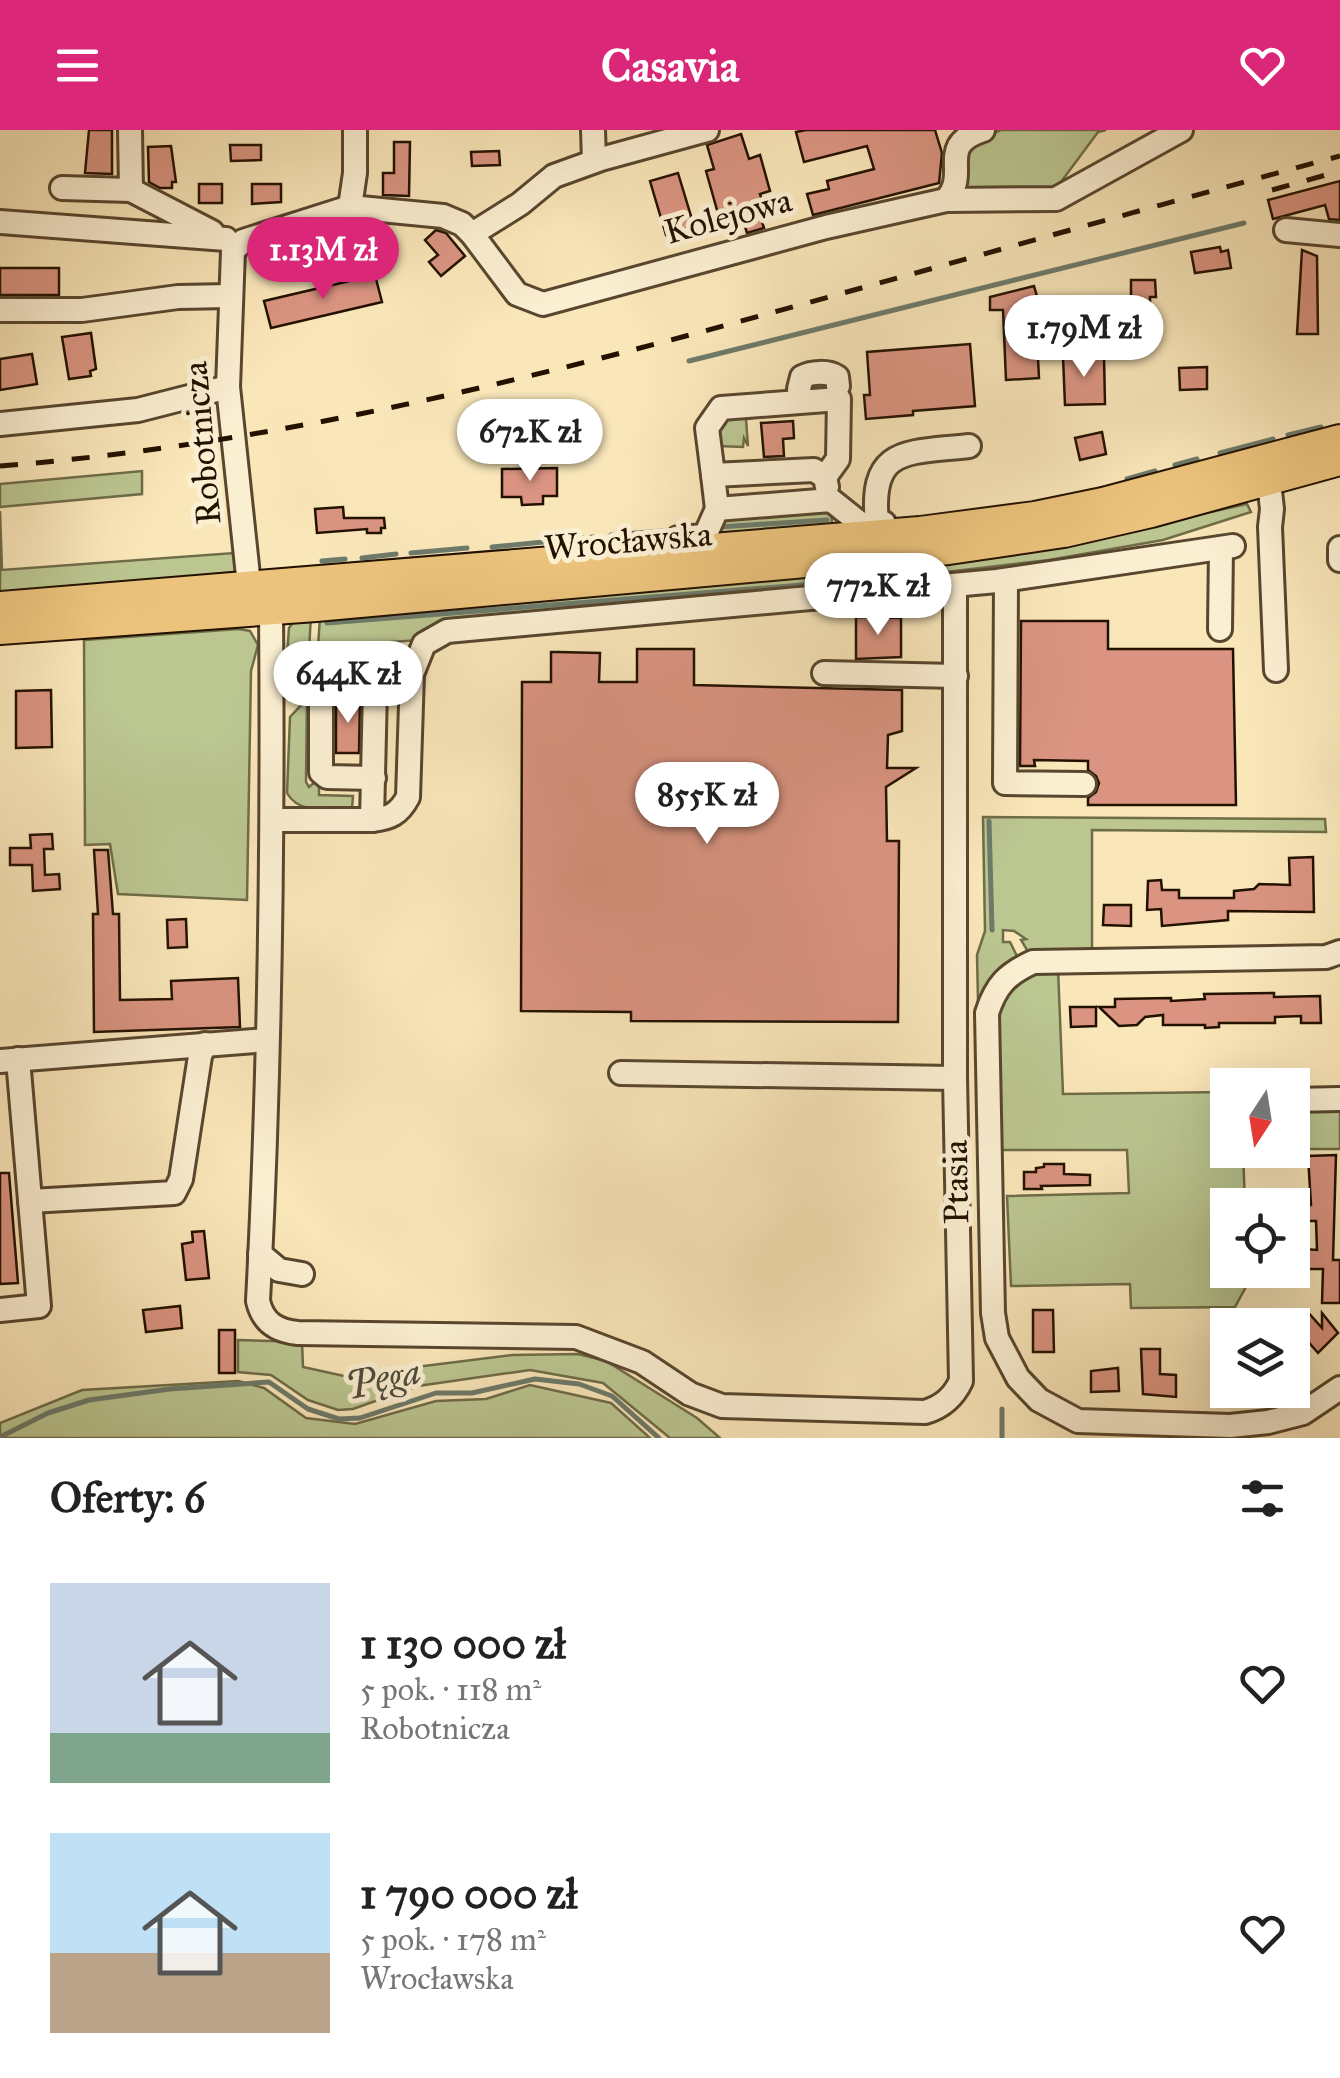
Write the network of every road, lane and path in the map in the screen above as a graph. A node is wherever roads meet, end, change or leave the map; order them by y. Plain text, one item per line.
1 (130, 130) edge
2 (355, 130) edge
3 (593, 130) edge
4 (707, 130) edge
5 (983, 130) edge
6 (1181, 130) edge
7 (651, 138) edge
8 (594, 161) junction
9 (62, 188) dead end
10 (131, 190) junction
11 (946, 200) junction
12 (350, 207) junction
13 (0, 222) edge
14 (1286, 230) dead end
15 (472, 234) junction
16 (1340, 235) edge
17 (232, 242) junction
18 (230, 296) junction
19 (0, 310) edge
20 (228, 388) junction
21 (0, 424) edge
22 (1340, 439) edge
23 (968, 446) dead end
24 (1340, 461) edge
25 (712, 475) junction
26 (1268, 482) junction
27 (828, 488) junction
28 (717, 509) junction
29 (877, 523) junction
30 (920, 530) junction
31 (1340, 548) edge
32 (574, 557) junction
33 (1340, 560) edge
34 (1006, 580) junction
35 (286, 582) junction
36 (249, 585) junction
37 (955, 585) junction
38 (0, 606) edge
39 (271, 610) junction
40 (1220, 629) dead end
41 (0, 630) edge
42 (1276, 670) dead end
43 (824, 672) dead end
44 (956, 676) junction
45 (412, 683) junction
46 (374, 684) junction
47 (374, 778) junction
48 (1084, 784) dead end
49 (272, 820) junction
50 (372, 820) junction
51 (1340, 952) edge
52 (267, 1040) junction
53 (205, 1044) junction
54 (9, 1060) edge
55 (622, 1074) dead end
56 (956, 1078) junction
57 (1310, 1100) edge
58 (1340, 1100) edge
59 (30, 1201) junction
60 (260, 1254) junction
61 (302, 1274) dead end
62 (0, 1310) edge
63 (1340, 1388) edge

1 - 10 street
2 - 12 street
3 - 8 street
4 - 7 street
5 - 11 street
6 - 11 street, Kolejowa
7 - 8 street
8 - 15 street
9 - 10 street
10 - 17 street
11 - 15 street, Kolejowa
12 - 15 street
12 - 17 street
13 - 17 street
14 - 16 street
17 - 18 street, Robotnicza
18 - 19 street
18 - 20 street, Robotnicza
20 - 21 street
20 - 36 street, Robotnicza
22 - 30 main road, Wrocławska
23 - 29 street
24 - 26 main road, Wrocławska
25 - 27 street
25 - 27 street
25 - 28 street
26 - 39 main road, Wrocławska
26 - 42 street
27 - 28 street
27 - 29 street
28 - 32 street
29 - 30 street
30 - 32 main road, Wrocławska
31 - 33 street
32 - 35 main road, Wrocławska
34 - 37 street
34 - 40 street
34 - 48 street
35 - 36 main road, Wrocławska
35 - 39 street
36 - 38 main road, Wrocławska
36 - 39 street
37 - 44 street
37 - 45 street
39 - 41 main road, Wrocławska
39 - 49 street
43 - 44 street
44 - 56 street
45 - 46 street
45 - 50 street
46 - 47 street
46 - 47 street
47 - 50 street
49 - 50 street
49 - 52 street
51 - 63 street, Ptasia
52 - 53 street
52 - 60 street
53 - 54 street
53 - 59 street
54 - 59 street
55 - 56 street
56 - 60 street
57 - 58 street
59 - 62 street
60 - 61 street

